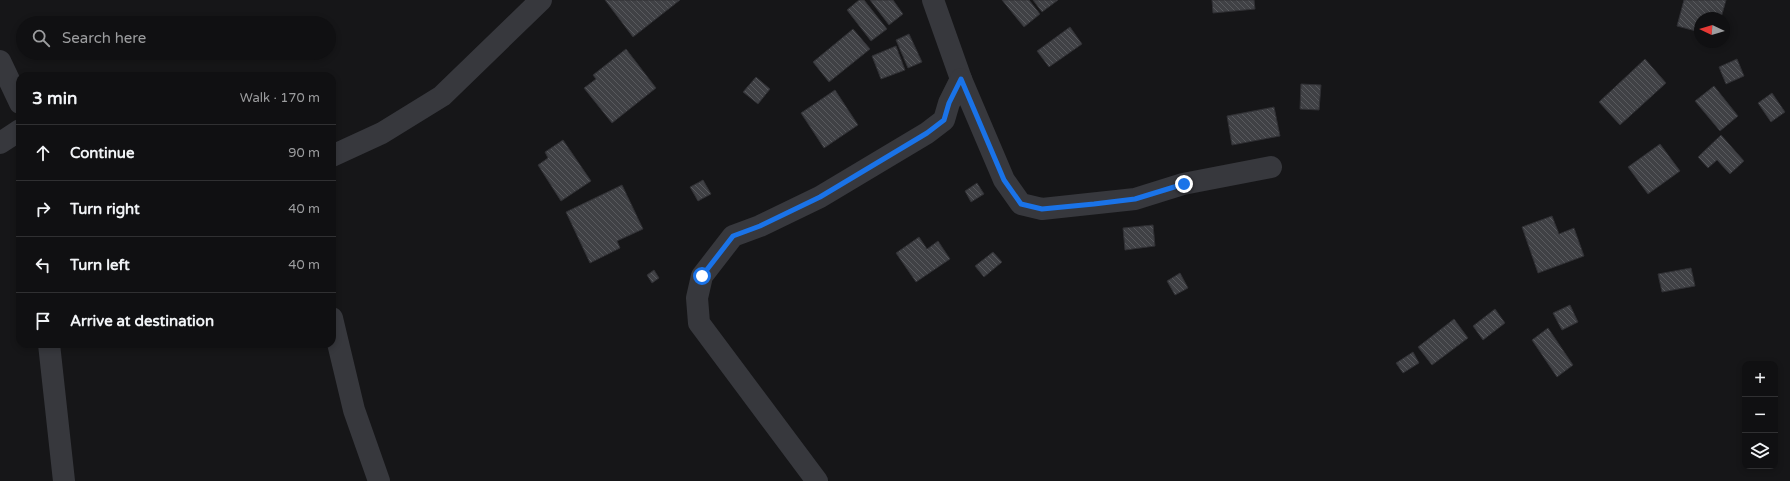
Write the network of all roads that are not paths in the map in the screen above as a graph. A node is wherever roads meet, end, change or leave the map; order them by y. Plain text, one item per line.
1 (541, 0) edge
2 (933, 0) edge
3 (0, 62) edge
4 (961, 79) junction
5 (16, 95) edge
6 (16, 133) edge
7 (0, 143) edge
8 (336, 154) edge
9 (1271, 167) dead end
10 (336, 335) edge
11 (49, 348) edge
12 (64, 481) edge
13 (379, 481) edge
14 (817, 481) edge

1 - 8 street
2 - 4 street
3 - 5 street
4 - 9 street
4 - 14 street
6 - 7 street
10 - 13 street
11 - 12 street

